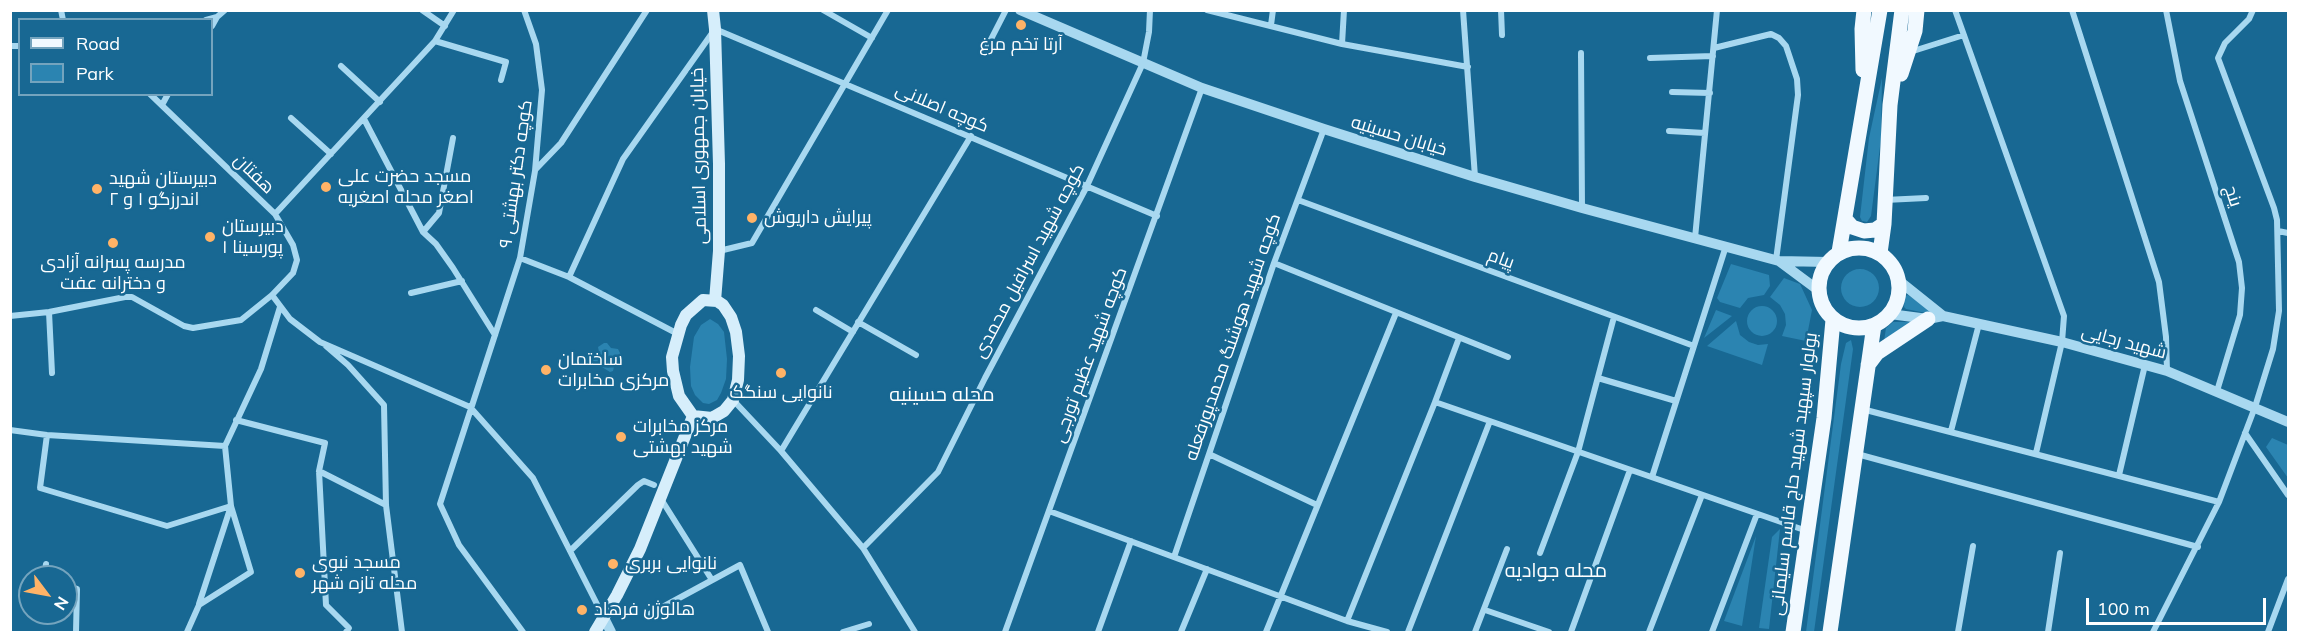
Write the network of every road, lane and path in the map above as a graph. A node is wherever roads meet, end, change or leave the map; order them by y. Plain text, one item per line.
1 (225, 10) edge
2 (422, 10) edge
3 (454, 10) edge
4 (524, 10) edge
5 (647, 10) edge
6 (713, 10) edge
7 (823, 10) edge
8 (888, 10) edge
9 (1006, 10) edge
10 (1020, 10) edge
11 (1150, 10) edge
12 (1208, 10) edge
13 (1273, 10) edge
14 (1344, 10) edge
15 (1463, 10) edge
16 (1502, 10) edge
17 (1717, 10) edge
18 (1864, 10) edge
19 (1917, 10) edge
20 (1955, 10) edge
21 (2072, 10) edge
22 (2166, 10) edge
23 (2253, 10) edge
24 (217, 17) junction
25 (1879, 17) edge
26 (1901, 17) edge
27 (213, 18) edge
28 (213, 24) edge
29 (1271, 25) junction
30 (445, 26) junction
31 (715, 29) junction
32 (1502, 35) dead end
33 (1964, 35) junction
34 (873, 38) junction
35 (435, 40) junction
36 (1342, 44) junction
37 (1714, 48) junction
38 (985, 51) dead end
39 (1908, 52) junction
40 (1581, 53) dead end
41 (1713, 56) junction
42 (1650, 58) dead end
43 (1143, 63) junction
44 (341, 66) dead end
45 (1468, 67) junction
46 (501, 80) dead end
47 (844, 84) junction
48 (1202, 88) junction
49 (1672, 92) dead end
50 (1710, 93) junction
51 (152, 96) edge
52 (167, 96) edge
53 (380, 102) junction
54 (1864, 103) junction
55 (162, 105) junction
56 (1890, 105) junction
57 (291, 118) dead end
58 (364, 119) junction
59 (1324, 129) junction
60 (1670, 131) dead end
61 (1705, 132) junction
62 (971, 136) junction
63 (453, 138) dead end
64 (331, 154) junction
65 (535, 171) junction
66 (1475, 177) junction
67 (1086, 188) junction
68 (1926, 198) dead end
69 (1298, 200) junction
70 (1885, 200) junction
71 (1582, 208) junction
72 (275, 214) junction
73 (1156, 216) junction
74 (1845, 219) junction
75 (1884, 224) junction
76 (2278, 231) junction
77 (423, 232) junction
78 (2289, 233) edge
79 (1695, 238) junction
80 (1726, 246) junction
81 (719, 251) junction
82 (1880, 253) junction
83 (1833, 257) junction
84 (520, 258) junction
85 (1778, 260) junction
86 (1274, 263) junction
87 (569, 278) junction
88 (1898, 280) junction
89 (462, 281) junction
90 (1818, 290) junction
91 (411, 293) dead end
92 (272, 295) junction
93 (715, 301) junction
94 (280, 307) junction
95 (816, 310) dead end
96 (2279, 311) junction
97 (2289, 311) edge
98 (49, 312) junction
99 (1396, 313) junction
100 (1890, 314) junction
101 (10, 316) edge
102 (1943, 316) junction
103 (1614, 317) junction
104 (1928, 319) junction
105 (1833, 320) junction
106 (858, 322) junction
107 (1979, 324) junction
108 (1874, 326) junction
109 (853, 332) junction
110 (678, 334) junction
111 (495, 335) junction
112 (1459, 338) junction
113 (320, 342) junction
114 (2062, 342) junction
115 (1694, 346) junction
116 (916, 355) dead end
117 (1508, 357) dead end
118 (1868, 365) junction
119 (2145, 365) junction
120 (2167, 371) junction
121 (52, 373) dead end
122 (1598, 378) junction
123 (2217, 391) junction
124 (733, 400) junction
125 (1676, 401) junction
126 (1435, 402) junction
127 (470, 407) junction
128 (2255, 407) junction
129 (1862, 408) junction
130 (693, 416) junction
131 (236, 420) junction
132 (1490, 421) junction
133 (2289, 422) edge
134 (10, 430) edge
135 (1951, 431) junction
136 (2245, 433) junction
137 (47, 435) junction
138 (225, 446) junction
139 (780, 451) junction
140 (1578, 452) junction
141 (2036, 453) junction
142 (1209, 454) junction
143 (1856, 454) junction
144 (1630, 470) junction
145 (319, 471) junction
146 (2119, 475) junction
147 (1652, 477) junction
148 (654, 485) dead end
149 (1702, 495) junction
150 (2289, 495) edge
151 (660, 497) junction
152 (2219, 502) junction
153 (386, 505) junction
154 (1317, 505) junction
155 (231, 506) junction
156 (1049, 512) junction
157 (1757, 514) junction
158 (1807, 531) junction
159 (1131, 541) junction
160 (1972, 546) dead end
161 (2198, 547) junction
162 (863, 548) junction
163 (1507, 549) dead end
164 (571, 550) junction
165 (1540, 553) dead end
166 (2060, 553) dead end
167 (1174, 557) junction
168 (1207, 569) junction
169 (2289, 579) edge
170 (712, 580) junction
171 (1280, 596) junction
172 (199, 605) junction
173 (1485, 610) junction
174 (646, 616) dead end
175 (604, 618) junction
176 (1347, 621) junction
177 (869, 624) dead end
178 (1360, 624) junction
179 (187, 633) edge
180 (346, 633) edge
181 (402, 633) edge
182 (523, 633) edge
183 (595, 633) edge
184 (611, 633) edge
185 (768, 633) edge
186 (843, 633) edge
187 (915, 633) edge
188 (1005, 633) edge
189 (1098, 633) edge
190 (1181, 633) edge
191 (1266, 633) edge
192 (1356, 633) edge
193 (1387, 633) edge
194 (1408, 633) edge
195 (1476, 633) edge
196 (1549, 633) edge
197 (1571, 633) edge
198 (1649, 633) edge
199 (1712, 633) edge
200 (1793, 633) edge
201 (1830, 633) edge
202 (1958, 633) edge
203 (2048, 633) edge
204 (2153, 633) edge
205 (2268, 633) edge

1 - 24 street
2 - 30 street
3 - 30 street
4 - 65 street, کوچه دکتر بهشتی ۹
5 - 65 street
6 - 31 main road, خیابان جمهوری اسلامی
7 - 34 street
8 - 34 street
9 - 38 street
10 - 43 street, خیابان حسینیه
11 - 43 street, کوچه شهید اسرافیل محمدی
12 - 29 street
13 - 29 street
14 - 36 street
15 - 45 street
16 - 32 street
17 - 37 street
18 - 54 main road
19 - 39 main road
20 - 33 street
21 - 120 street
22 - 123 street, ینج
23 - 76 street
24 - 27 street
24 - 28 street
25 - 54 main road
26 - 56 main road
29 - 36 street
30 - 35 street
31 - 47 street, کوچه اصلانی
31 - 81 main road, خیابان جمهوری اسلامی
31 - 87 street
33 - 39 street
33 - 114 street
34 - 47 street
35 - 46 street
35 - 53 street
36 - 45 street
37 - 41 street
37 - 85 street
39 - 56 main road
40 - 71 street
41 - 42 street
41 - 50 street
43 - 48 street, خیابان حسینیه
43 - 67 street, کوچه شهید اسرافیل محمدی
44 - 53 street
45 - 66 street
47 - 62 street, کوچه اصلانی
47 - 81 street
48 - 59 street, خیابان حسینیه
48 - 73 street, کوچه شهید عظیم تورجی
49 - 50 street
50 - 61 street
51 - 55 street, هفتان
52 - 55 street
53 - 58 street
54 - 74 main road
55 - 72 street, هفتان
56 - 70 main road
57 - 64 street
58 - 64 street
58 - 77 street
59 - 66 street, خیابان حسینیه
59 - 69 street, کوچه شهید هوشنگ محمدپورفعله
60 - 61 street
61 - 79 street
62 - 67 street, کوچه اصلانی
62 - 106 street
63 - 77 street
64 - 72 street
65 - 84 street, کوچه دکتر بهشتی ۹
66 - 71 street, خیابان حسینیه
67 - 73 street, کوچه اصلانی
67 - 162 street, کوچه شهید اسرافیل محمدی
68 - 70 street
69 - 86 street, کوچه شهید هوشنگ محمدپورفعله
69 - 103 street, پیام
70 - 75 main road
71 - 79 street, خیابان حسینیه
72 - 92 street, هفتان
73 - 156 street, کوچه شهید عظیم تورجی
74 - 75 main road
74 - 83 main road
75 - 82 main road
76 - 78 street
76 - 96 street
77 - 89 street
79 - 80 street, خیابان حسینیه
80 - 85 street, خیابان حسینیه
80 - 115 street
81 - 93 main road, خیابان جمهوری اسلامی
82 - 83 main road
82 - 88 main road
83 - 85 street
83 - 90 main road
84 - 87 street
84 - 111 street, کوچه دکتر بهشتی ۹
85 - 90 street
86 - 99 street
86 - 142 street, کوچه شهید هوشنگ محمدپورفعله
87 - 110 street
88 - 100 main road
88 - 102 street, شهید رجایی
89 - 91 street
89 - 111 street
90 - 105 main road
92 - 94 street
92 - 98 street, هفتان
93 - 110 main road
93 - 124 main road
94 - 113 street
94 - 131 street
95 - 109 street
96 - 97 street
96 - 128 street
98 - 101 street, هفتان
98 - 121 street
99 - 112 street
99 - 154 street
100 - 104 street, شهید رجایی
100 - 108 main road
102 - 104 street, شهید رجایی
102 - 107 street, شهید رجایی
103 - 115 street, پیام
103 - 122 street
104 - 118 main road
105 - 108 main road
105 - 158 main road, بولوار سپهبد شهید حاج قاسم سلیمانی
106 - 109 street
106 - 116 street
107 - 114 street, شهید رجایی
107 - 135 street
108 - 118 main road
109 - 139 street
110 - 130 main road
111 - 127 street, کوچه دکتر بهشتی ۹
112 - 117 street
112 - 126 street
113 - 127 street
113 - 153 street
114 - 119 street, شهید رجایی
114 - 141 street
115 - 125 street
118 - 129 main road
119 - 120 street, شهید رجایی
119 - 146 street
120 - 123 street, شهید رجایی
122 - 125 street
122 - 140 street
123 - 128 street, شهید رجایی
124 - 130 main road
124 - 139 street
125 - 147 street
126 - 132 street
126 - 176 street
127 - 164 street
127 - 182 street, کوچه دکتر بهشتی ۹
128 - 133 street, شهید رجایی
128 - 136 street
129 - 135 street
129 - 143 main road
130 - 151 main road
131 - 138 street
131 - 145 street
132 - 140 street
132 - 194 street
134 - 137 street
135 - 141 street
136 - 150 street
136 - 152 street
137 - 138 street
137 - 155 street
138 - 155 street
139 - 162 street
140 - 144 street
140 - 165 street
141 - 146 street
142 - 154 street
142 - 167 street, کوچه شهید هوشنگ محمدپورفعله
143 - 161 street
143 - 201 main road
144 - 147 street
144 - 197 street
145 - 153 street
145 - 180 street
146 - 152 street
147 - 149 street
148 - 164 street
149 - 157 street
149 - 198 street
151 - 170 street
151 - 175 main road
152 - 161 street
153 - 181 street
154 - 171 street
155 - 172 street
155 - 172 street
156 - 159 street
156 - 188 street, کوچه شهید عظیم تورجی
157 - 158 street
157 - 199 street
158 - 200 main road, بولوار سپهبد شهید حاج قاسم سلیمانی
159 - 167 street
159 - 189 street
160 - 202 street
161 - 204 street
162 - 187 street
163 - 173 street
164 - 175 street
166 - 203 street
167 - 168 street
168 - 171 street
168 - 190 street
169 - 205 street
170 - 174 street
170 - 185 street
171 - 176 street
171 - 191 street
172 - 179 street
173 - 195 street
173 - 196 street
175 - 183 main road
175 - 184 street
176 - 178 street
177 - 186 street
178 - 192 street
178 - 193 street

